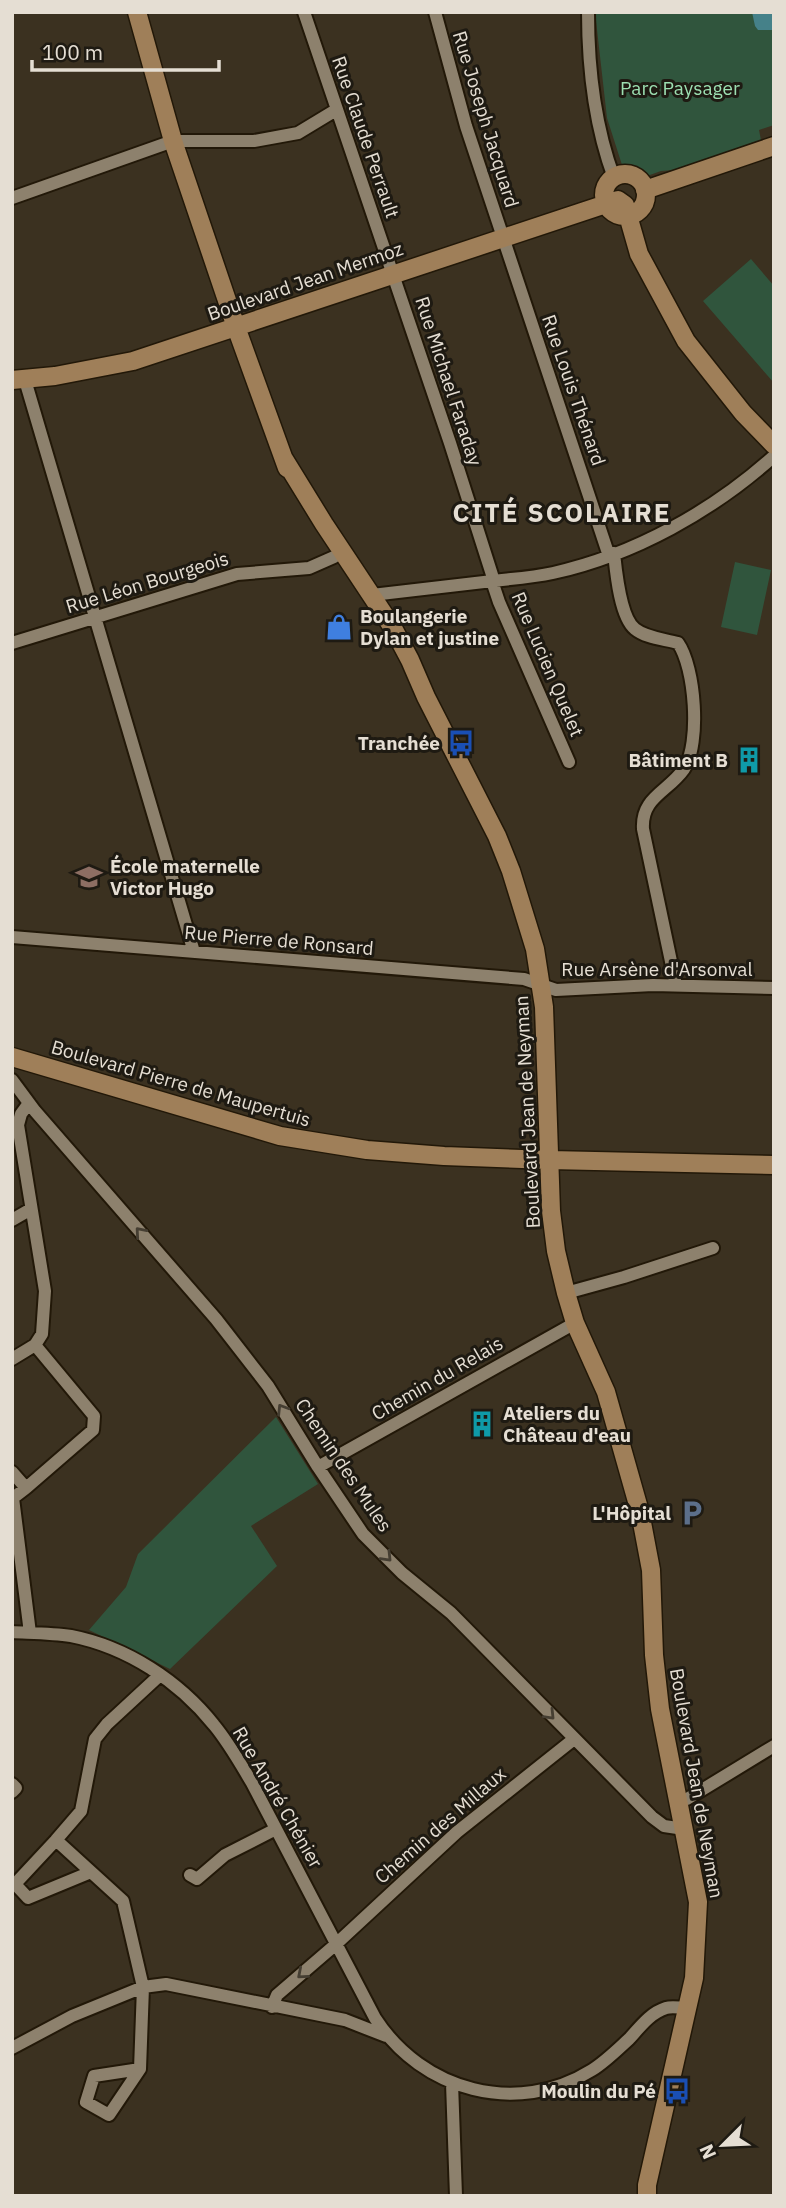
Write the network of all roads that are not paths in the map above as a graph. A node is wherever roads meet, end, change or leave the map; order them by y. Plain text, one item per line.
1 (137, 12) edge
2 (303, 12) edge
3 (435, 12) edge
4 (588, 12) edge
5 (336, 110) junction
6 (173, 141) junction
7 (774, 146) edge
8 (614, 178) junction
9 (645, 190) junction
10 (12, 198) edge
11 (606, 202) junction
12 (627, 216) junction
13 (502, 237) junction
14 (393, 274) junction
15 (236, 327) junction
16 (19, 380) edge
17 (774, 445) edge
18 (774, 456) edge
19 (339, 554) junction
20 (612, 555) junction
21 (493, 581) junction
22 (372, 595) junction
23 (96, 618) junction
24 (12, 643) edge
25 (426, 698) junction
26 (569, 762) dead end
27 (12, 937) edge
28 (194, 952) junction
29 (542, 984) junction
30 (676, 985) junction
31 (774, 988) edge
32 (12, 1057) edge
33 (12, 1080) edge
34 (29, 1104) junction
35 (550, 1160) junction
36 (774, 1165) edge
37 (31, 1209) junction
38 (12, 1220) edge
39 (713, 1248) dead end
40 (566, 1293) junction
41 (575, 1323) junction
42 (35, 1345) junction
43 (12, 1359) edge
44 (318, 1467) junction
45 (12, 1472) edge
46 (26, 1488) junction
47 (12, 1632) edge
48 (30, 1633) junction
49 (160, 1675) junction
50 (574, 1739) junction
51 (774, 1746) edge
52 (12, 1784) edge
53 (12, 1792) edge
54 (678, 1801) junction
55 (276, 1829) junction
56 (684, 1829) junction
57 (56, 1840) junction
58 (91, 1872) junction
59 (190, 1875) dead end
60 (335, 1945) junction
61 (143, 1987) junction
62 (367, 2004) junction
63 (272, 2007) junction
64 (687, 2008) junction
65 (345, 2020) junction
66 (387, 2036) junction
67 (12, 2048) edge
68 (140, 2068) junction
69 (452, 2082) junction
70 (456, 2196) edge
71 (647, 2196) edge

1 - 6 street
2 - 5 street, Rue Claude Perrault
3 - 13 street, Rue Joseph Jacquard
4 - 8 street
5 - 6 street
5 - 14 street, Rue Claude Perrault
6 - 10 street
6 - 15 street
7 - 9 street
8 - 9 street
8 - 11 street
9 - 12 street
11 - 12 street
11 - 13 street, Boulevard Jean Mermoz
12 - 17 street
13 - 14 street, Boulevard Jean Mermoz
13 - 20 street, Rue Louis Thénard
14 - 15 street, Boulevard Jean Mermoz
14 - 21 street, Rue Michael Faraday
15 - 16 street, Boulevard Jean Mermoz
15 - 19 street
16 - 23 street
18 - 20 street
19 - 22 street, Boulevard Jean de Neyman
19 - 23 street, Rue Léon Bourgeois
19 - 25 street, Boulevard Jean de Neyman
20 - 21 street
20 - 30 street, Rue Louis Thénard
21 - 22 street
21 - 26 street, Rue Lucien Quelet
22 - 25 street, Boulevard Jean de Neyman
23 - 24 street, Rue Léon Bourgeois
23 - 28 street
25 - 29 street, Boulevard Jean de Neyman
27 - 28 street, Rue Pierre de Ronsard
28 - 29 street, Rue Pierre de Ronsard
29 - 30 street, Rue Arsène d'Arsonval
29 - 35 street, Boulevard Jean de Neyman
30 - 31 street, Rue Arsène d'Arsonval
32 - 35 street, Boulevard Pierre de Maupertuis
33 - 34 street, Chemin des Mules
34 - 37 street
44 -> 34 street, Chemin des Mules
35 - 36 street, Boulevard Pierre de Maupertuis
35 - 40 street, Boulevard Jean de Neyman
37 - 38 street
37 - 42 street
39 - 40 street
40 - 41 street, Boulevard Jean de Neyman
41 - 44 street, Chemin du Relais
41 - 54 street, Boulevard Jean de Neyman
42 - 43 street
42 - 46 street
44 -> 50 street, Chemin des Mules
45 - 46 street
46 - 48 street
47 - 48 street, Rue André Chénier
48 - 49 street, Rue André Chénier
49 - 55 street, Rue André Chénier
49 - 57 street
50 - 56 street, Chemin des Mules
50 - 60 street, Chemin des Millaux
51 - 54 street
52 - 53 street
54 - 56 street, Boulevard Jean de Neyman
55 - 59 street
55 - 60 street, Rue André Chénier
56 - 64 street, Boulevard Jean de Neyman
57 - 58 street
57 - 58 street
58 - 61 street
60 - 62 street, Rue André Chénier
60 -> 63 street, Chemin des Millaux
61 - 63 street
61 - 67 street
61 - 68 street
62 - 65 street
62 - 66 street, Rue André Chénier
63 - 65 street
64 - 69 street
64 - 71 street, Boulevard Jean de Neyman
65 - 66 street
66 - 69 street
68 - 68 street
69 - 70 street

